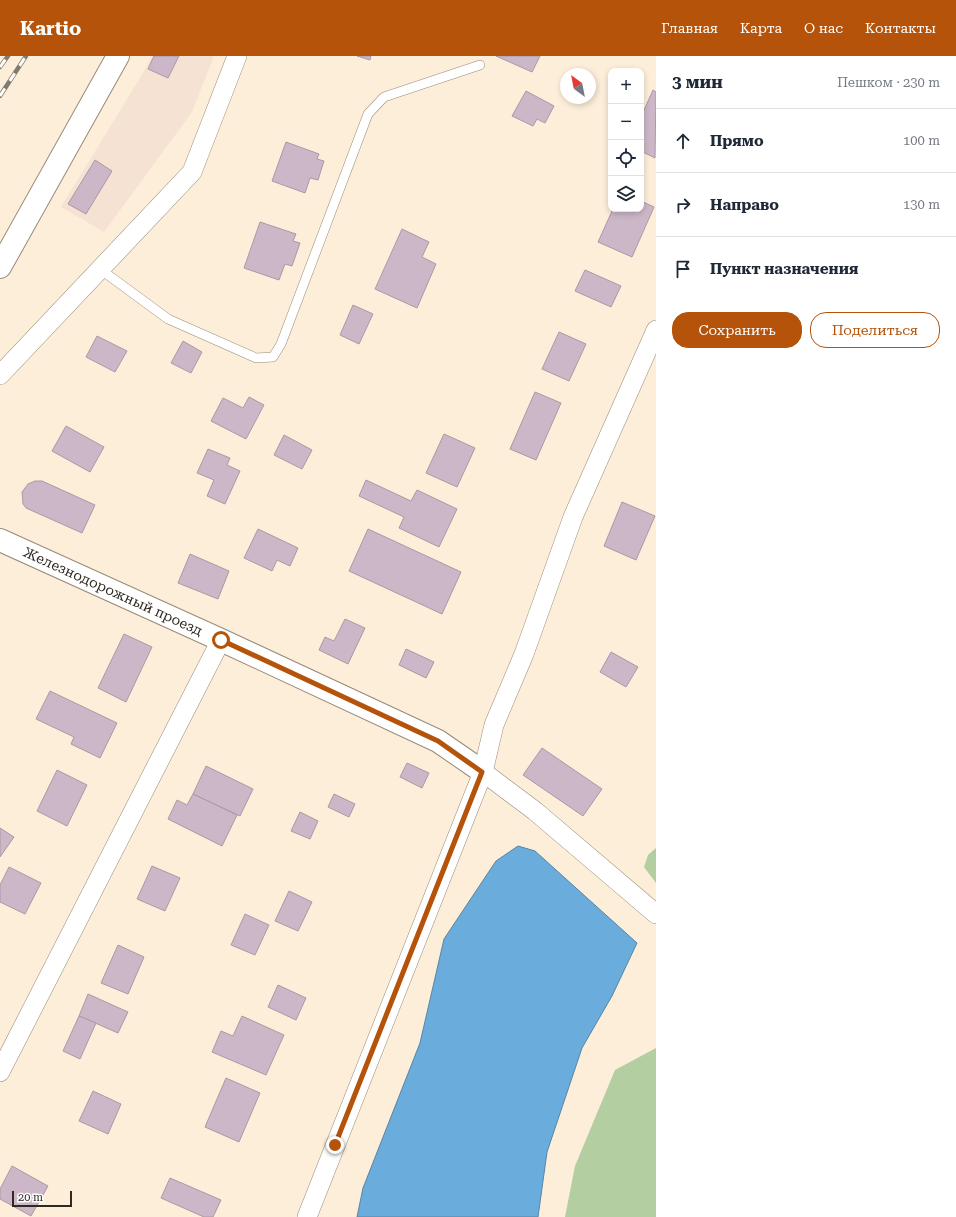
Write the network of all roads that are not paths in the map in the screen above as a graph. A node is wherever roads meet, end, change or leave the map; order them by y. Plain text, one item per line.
1 (118, 56) edge
2 (237, 56) edge
3 (480, 65) dead end
4 (0, 267) edge
5 (100, 269) junction
6 (656, 330) edge
7 (0, 375) edge
8 (0, 540) edge
9 (221, 640) junction
10 (482, 772) junction
11 (656, 914) edge
12 (0, 1072) edge
13 (307, 1217) edge

1 - 4 street
2 - 5 street
3 - 5 lane
5 - 7 street
6 - 10 street
8 - 9 street, Железнодорожный проезд
9 - 10 street, Железнодорожный проезд
9 - 12 street
10 - 11 street
10 - 13 street

